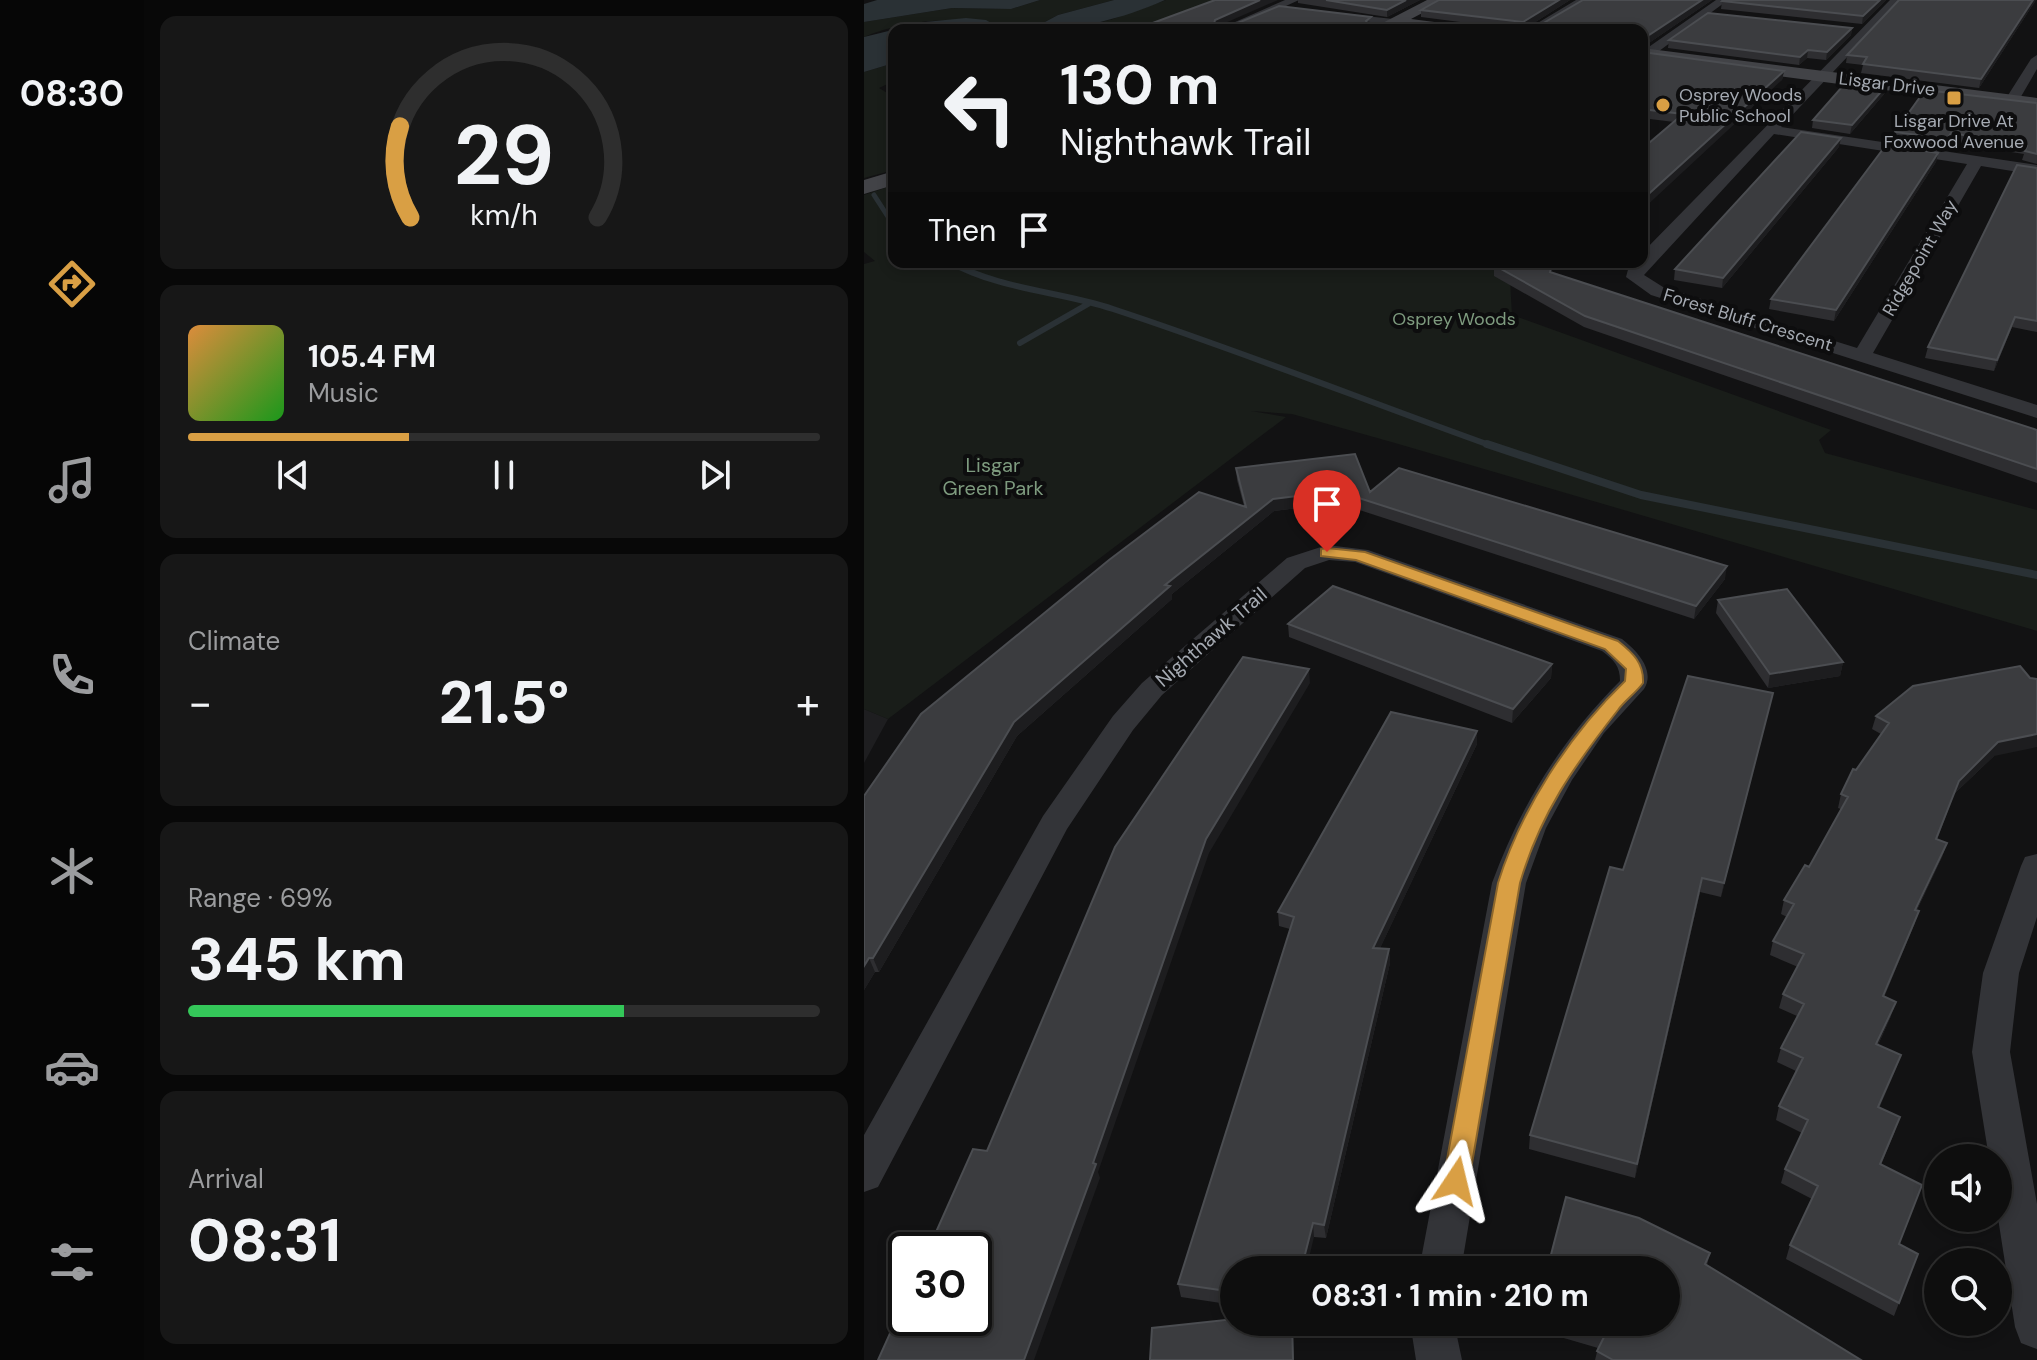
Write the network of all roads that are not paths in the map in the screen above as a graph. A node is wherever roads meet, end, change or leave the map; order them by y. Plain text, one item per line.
1 (1294, 0) edge
2 (1439, 0) edge
3 (1584, 0) edge
4 (1723, 0) edge
5 (1896, 0) edge
6 (1277, 7) junction
7 (1305, 10) edge
8 (1319, 12) edge
9 (1704, 13) junction
10 (1722, 15) edge
11 (1393, 22) junction
12 (1237, 24) edge
13 (1389, 24) edge
14 (1409, 24) edge
15 (1542, 24) edge
16 (1849, 29) edge
17 (1866, 31) junction
18 (1648, 51) edge
19 (1648, 54) edge
20 (2037, 59) edge
21 (1823, 76) junction
22 (2012, 100) junction
23 (2037, 104) edge
24 (1772, 130) junction
25 (1977, 160) junction
26 (2037, 170) edge
27 (888, 180) edge
28 (864, 187) edge
29 (1648, 257) edge
30 (1637, 268) edge
31 (1862, 356) junction
32 (2037, 412) edge
33 (2037, 866) edge
34 (864, 1174) edge
35 (2027, 1222) edge
36 (1442, 1256) edge
37 (2037, 1327) edge
38 (1435, 1336) edge
39 (1439, 1360) edge

1 - 6 street
2 - 11 street
3 - 15 street
4 - 9 street
5 - 17 street, Forest Bluff Crescent
6 - 7 street
6 - 12 street
8 - 11 street
9 - 10 street
9 - 18 street
11 - 13 street
11 - 14 street
16 - 17 street
17 - 21 street, Forest Bluff Crescent
19 - 21 street, Lisgar Drive
20 - 22 street
21 - 22 street, Lisgar Drive
21 - 24 street, Forest Bluff Crescent
22 - 23 street, Lisgar Drive
24 - 25 street
24 - 29 street, Forest Bluff Crescent
25 - 26 street
25 - 31 street, Ridgepoint Way
27 - 28 street
30 - 31 street, Forest Bluff Crescent
31 - 32 street, Forest Bluff Crescent
33 - 35 street
34 - 36 street, Nighthawk Trail
35 - 37 street
38 - 39 street

